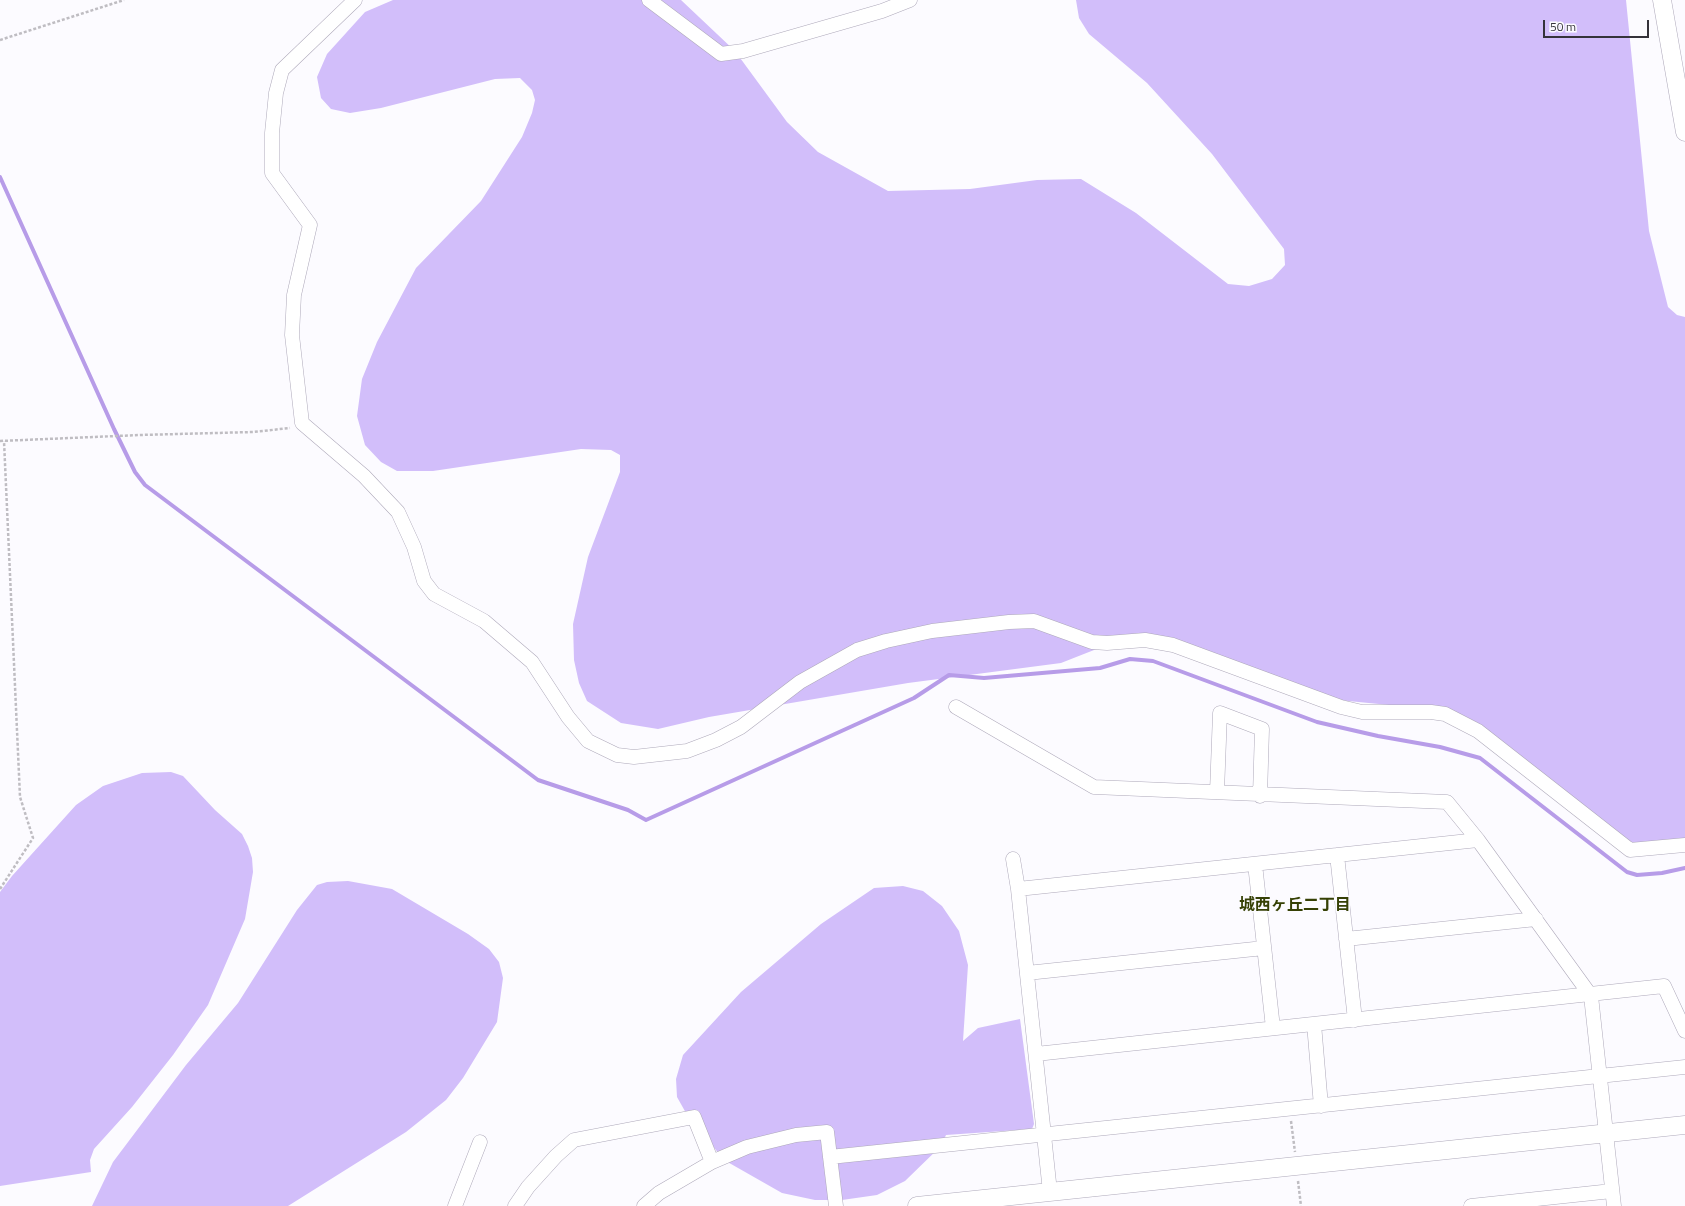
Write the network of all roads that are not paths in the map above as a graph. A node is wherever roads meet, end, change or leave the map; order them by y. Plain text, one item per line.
1 (355, 0) edge
2 (649, 0) edge
3 (910, 0) edge
4 (1662, 0) edge
5 (1685, 132) edge
6 (956, 707) dead end
7 (1217, 792) junction
8 (1260, 796) junction
9 (1478, 840) junction
10 (1685, 845) edge
11 (1337, 855) junction
12 (1013, 860) dead end
13 (1255, 864) junction
14 (1018, 889) junction
15 (1536, 919) junction
16 (1346, 938) junction
17 (1264, 948) junction
18 (1027, 973) junction
19 (1592, 996) junction
20 (1355, 1020) junction
21 (1314, 1024) junction
22 (1273, 1028) junction
23 (1685, 1031) edge
24 (1036, 1054) junction
25 (1685, 1067) edge
26 (1600, 1077) junction
27 (1322, 1106) junction
28 (1685, 1125) edge
29 (1044, 1134) junction
30 (1606, 1134) junction
31 (480, 1142) dead end
32 (830, 1157) junction
33 (712, 1162) junction
34 (1612, 1191) junction
35 (1050, 1192) junction
36 (990, 1202) edge
37 (455, 1206) edge
38 (515, 1206) edge
39 (644, 1206) edge
40 (836, 1206) edge
41 (917, 1206) edge
42 (1471, 1206) edge
43 (1614, 1206) edge

1 - 10 street
2 - 3 street
4 - 5 street
6 - 7 street
7 - 8 street
7 - 8 street
8 - 9 street
9 - 11 street
9 - 15 street
11 - 13 street
11 - 16 street
12 - 14 street
13 - 14 street
13 - 17 street
14 - 18 street
15 - 16 street
15 - 19 street
16 - 20 street
17 - 18 street
17 - 22 street
18 - 24 street
19 - 20 street
19 - 23 street
19 - 26 street
20 - 21 street
21 - 22 street
21 - 27 street
22 - 24 street
24 - 29 street
25 - 26 street
26 - 27 street
26 - 30 street
27 - 29 street
28 - 30 street
29 - 32 street
29 - 35 street
30 - 34 street
30 - 35 street
31 - 37 street
32 - 33 street
32 - 40 street
33 - 38 street
33 - 39 street
34 - 42 street
34 - 43 street
35 - 36 street
36 - 41 street

